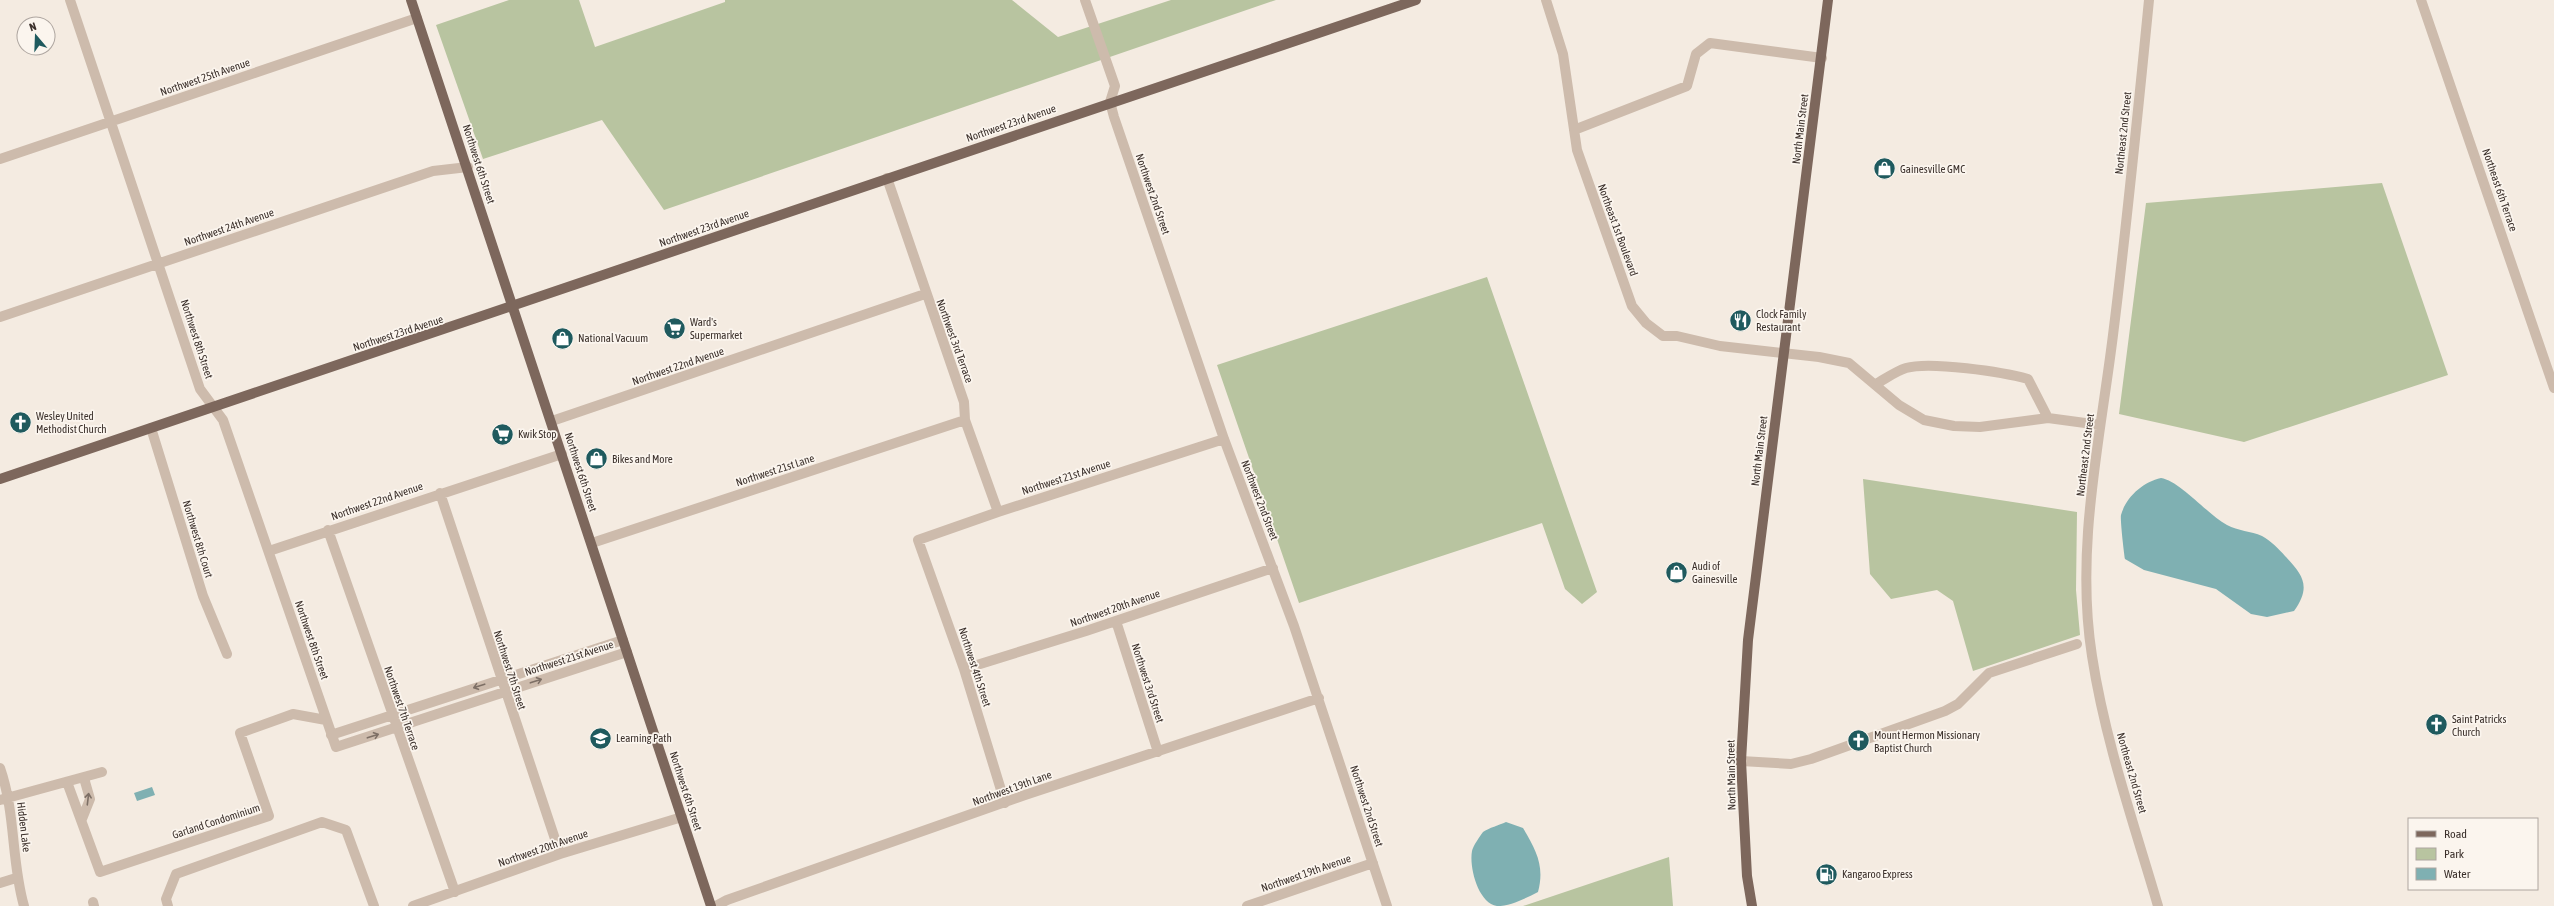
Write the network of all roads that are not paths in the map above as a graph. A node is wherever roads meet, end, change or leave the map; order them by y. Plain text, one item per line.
1 (70, 0) edge
2 (411, 0) edge
3 (1085, 0) edge
4 (1416, 0) edge
5 (1546, 0) edge
6 (1828, 0) edge
7 (2149, 0) edge
8 (2420, 0) edge
9 (417, 18) junction
10 (1822, 58) junction
11 (1110, 102) junction
12 (111, 121) junction
13 (1574, 130) junction
14 (0, 159) edge
15 (468, 167) junction
16 (887, 178) junction
17 (160, 263) junction
18 (925, 294) junction
19 (514, 306) junction
20 (0, 317) edge
21 (1784, 353) junction
22 (1876, 384) junction
23 (2554, 388) edge
24 (214, 407) junction
25 (2048, 418) junction
26 (966, 420) junction
27 (552, 421) junction
28 (2100, 425) junction
29 (151, 428) junction
30 (1224, 439) junction
31 (562, 454) junction
32 (0, 479) edge
33 (440, 493) junction
34 (998, 512) junction
35 (328, 530) junction
36 (918, 540) joint
37 (592, 543) junction
38 (269, 551) junction
39 (1273, 568) junction
40 (1116, 621) junction
41 (623, 640) junction
42 (2077, 644) dead end
43 (627, 652) junction
44 (227, 654) dead end
45 (964, 669) junction
46 (500, 679) junction
47 (504, 692) junction
48 (1319, 698) junction
49 (391, 715) junction
50 (326, 720) junction
51 (396, 729) junction
52 (331, 734) junction
53 (336, 747) joint
54 (1158, 752) junction
55 (1741, 761) junction
56 (0, 768) edge
57 (102, 772) dead end
58 (84, 778) junction
59 (66, 782) junction
60 (4, 799) edge
61 (1005, 803) junction
62 (682, 817) junction
63 (82, 819) junction
64 (560, 854) junction
65 (1373, 863) junction
66 (16, 878) junction
67 (0, 883) edge
68 (455, 892) junction
69 (24, 906) edge
70 (168, 906) edge
71 (374, 906) edge
72 (413, 906) edge
73 (711, 906) edge
74 (716, 906) edge
75 (1247, 906) edge
76 (1387, 906) edge
77 (1752, 906) edge
78 (2158, 906) edge

1 - 12 street, Northwest 8th Street
2 - 9 main road, Northwest 6th Street
3 - 11 street
4 - 11 main road, Northwest 23rd Avenue
5 - 13 street, Northeast 1st Boulevard
6 - 10 main road, North Main Street
7 - 28 street, Northeast 2nd Street
8 - 23 street, Northeast 6th Terrace
9 - 12 street, Northwest 25th Avenue
9 - 15 main road, Northwest 6th Street
10 - 13 street
10 - 21 main road, North Main Street
11 - 16 main road, Northwest 23rd Avenue
11 - 30 street, Northwest 2nd Street
12 - 14 street, Northwest 25th Avenue
12 - 17 street, Northwest 8th Street
13 - 21 street, Northeast 1st Boulevard
15 - 17 street, Northwest 24th Avenue
15 - 19 main road, Northwest 6th Street
16 - 18 street, Northwest 3rd Terrace
16 - 19 main road, Northwest 23rd Avenue
17 - 20 street, Northwest 24th Avenue
17 - 24 street, Northwest 8th Street
18 - 26 street, Northwest 3rd Terrace
18 - 27 street, Northwest 22nd Avenue
19 - 24 main road, Northwest 23rd Avenue
19 - 27 main road, Northwest 6th Street
21 - 22 street, Northeast 1st Boulevard
21 - 55 main road, North Main Street
22 - 25 street, Northeast 1st Boulevard
22 - 25 street
24 - 29 main road, Northwest 23rd Avenue
24 - 38 street, Northwest 8th Street
25 - 28 street, Northeast 1st Boulevard
26 - 34 street, Northwest 3rd Terrace
26 - 37 street, Northwest 21st Lane
27 - 31 main road, Northwest 6th Street
28 - 78 street, Northeast 2nd Street
29 - 32 main road, Northwest 23rd Avenue
29 - 44 street, Northwest 8th Court
30 - 34 street, Northwest 21st Avenue
30 - 39 street, Northwest 2nd Street
31 - 33 street, Northwest 22nd Avenue
31 - 37 main road, Northwest 6th Street
33 - 35 street, Northwest 22nd Avenue
33 - 46 street, Northwest 7th Street
34 - 36 street, Northwest 21st Avenue
35 - 38 street, Northwest 22nd Avenue
35 - 49 street, Northwest 7th Terrace
36 - 45 street, Northwest 4th Street
37 - 41 main road, Northwest 6th Street
38 - 50 street, Northwest 8th Street
39 - 40 street, Northwest 20th Avenue
39 - 48 street, Northwest 2nd Street
40 - 45 street, Northwest 20th Avenue
40 - 54 street, Northwest 3rd Street
41 - 43 main road, Northwest 6th Street
41 - 46 street, Northwest 21st Avenue
42 - 55 street
47 -> 43 street, Northwest 21st Avenue
43 - 62 main road, Northwest 6th Street
45 - 61 street, Northwest 4th Street
46 - 47 street, Northwest 7th Street
46 -> 49 street, Northwest 21st Avenue
47 - 51 street, Northwest 21st Avenue
47 - 64 street, Northwest 7th Street
48 - 54 street, Northwest 19th Lane
48 - 65 street, Northwest 2nd Street
49 - 51 street, Northwest 7th Terrace
49 - 52 street, Northwest 21st Avenue
50 - 52 street, Northwest 8th Street
50 - 63 street, Garland Condominium
53 -> 51 street, Northwest 21st Avenue
51 - 68 street, Northwest 7th Terrace
52 - 53 street, Northwest 8th Street
54 - 61 street, Northwest 19th Lane
55 - 77 main road, North Main Street
56 - 60 street, Hidden Lake
57 - 58 street
58 - 59 street
63 -> 58 street
59 - 60 street
59 - 63 street, Garland Condominium
60 - 66 street, Hidden Lake
61 - 74 street, Northwest 19th Lane
62 - 64 street, Northwest 20th Avenue
62 - 73 main road, Northwest 6th Street
64 - 68 street, Northwest 20th Avenue
65 - 75 street, Northwest 19th Avenue
65 - 76 street, Northwest 2nd Street
66 - 67 street
66 - 69 street, Hidden Lake
68 - 72 street, Northwest 20th Avenue
70 - 71 street

